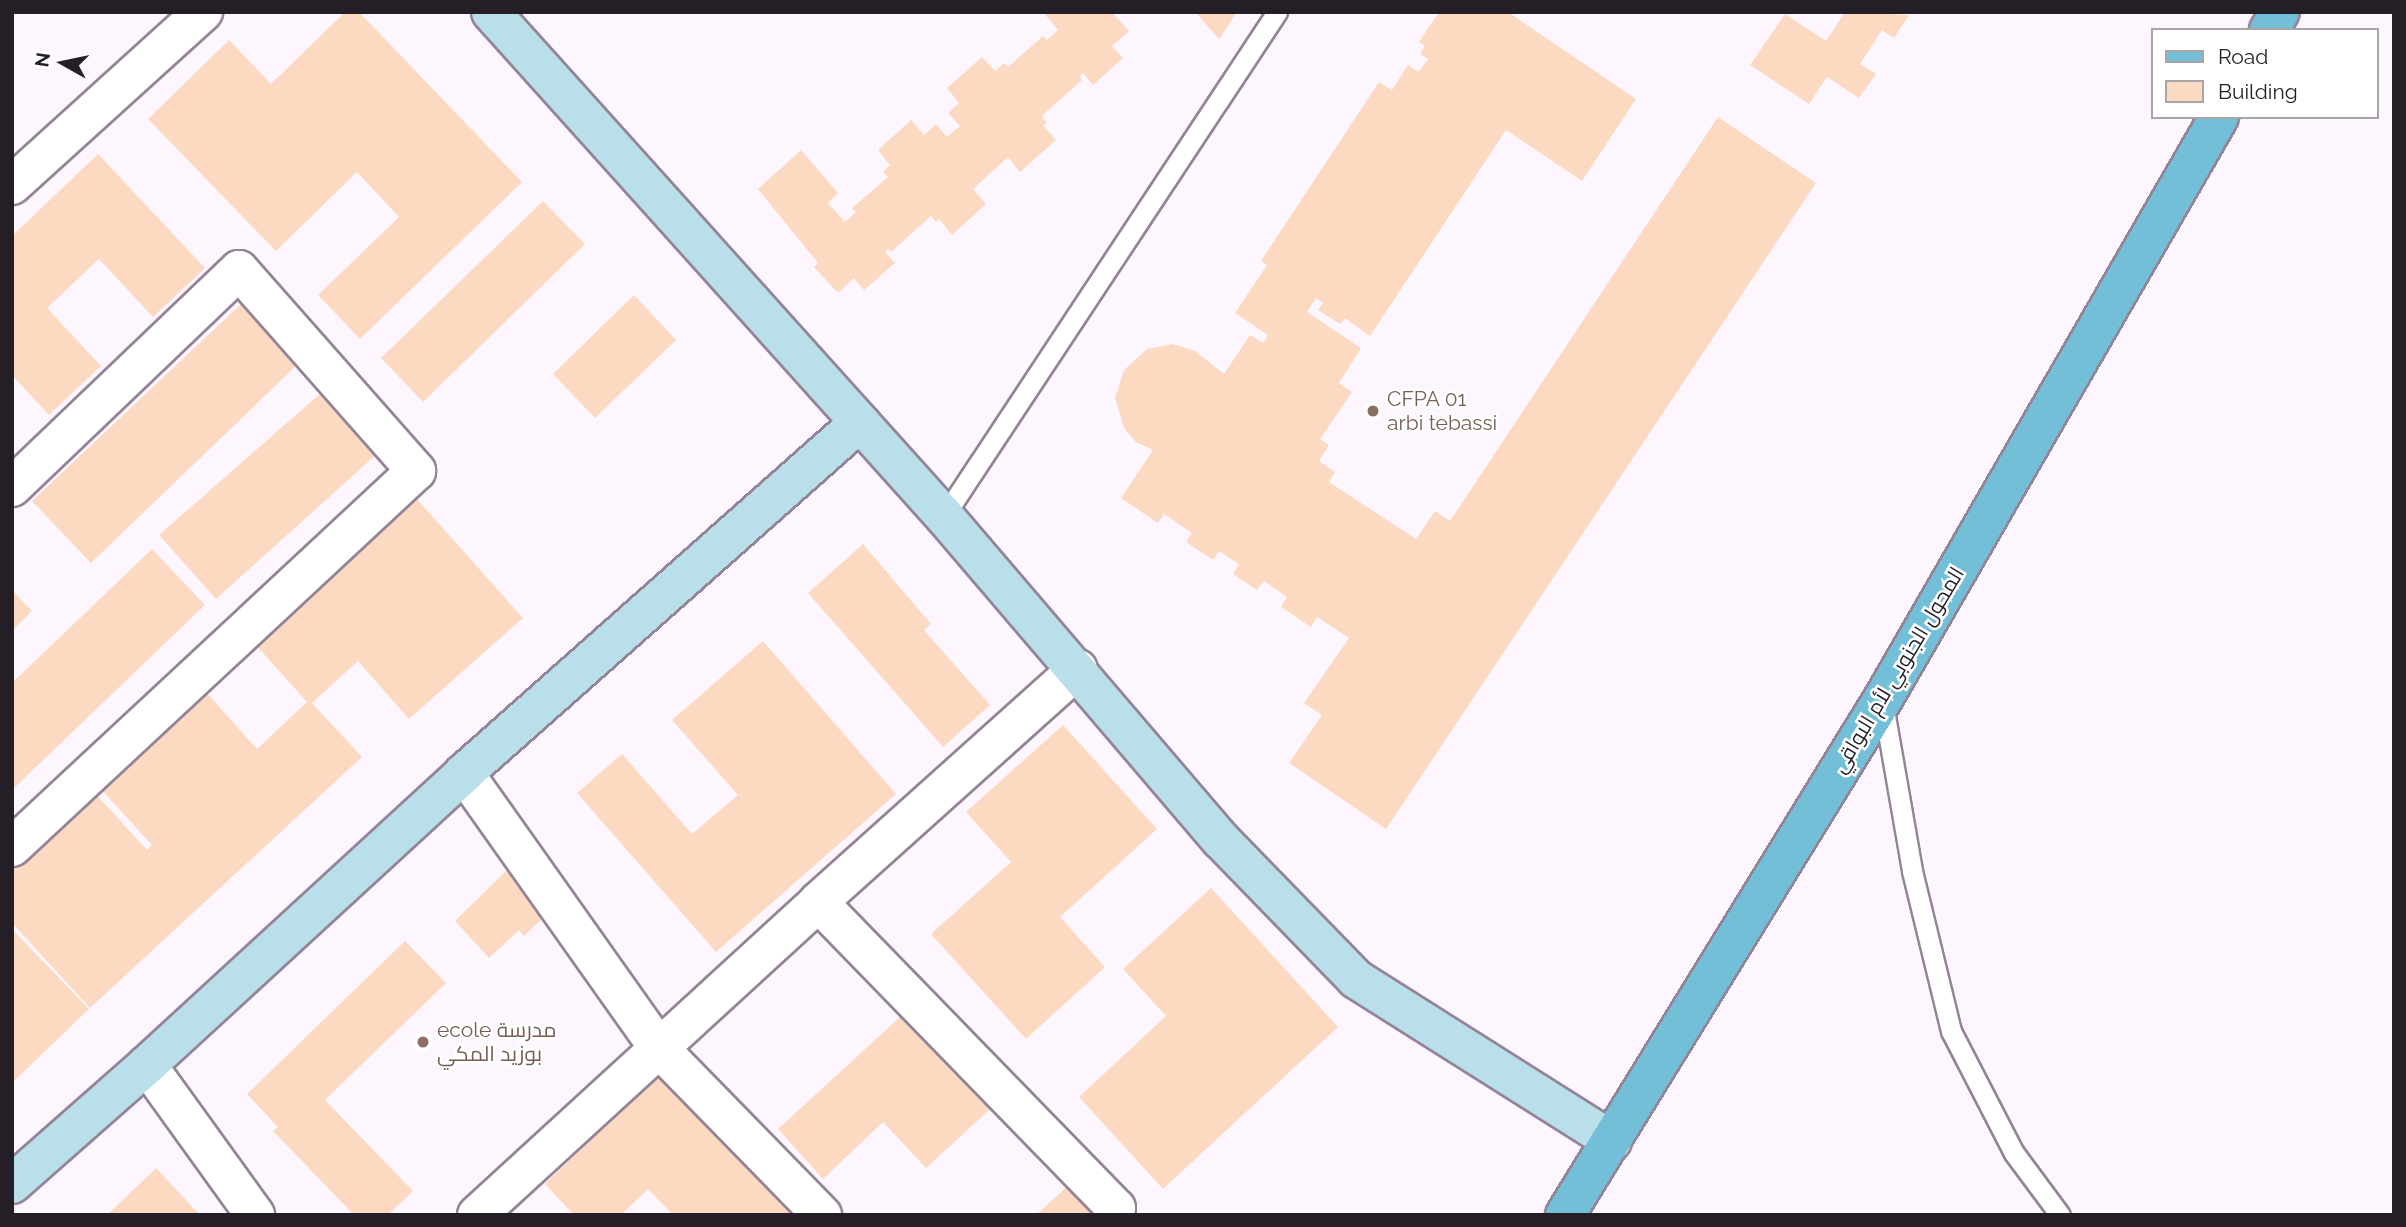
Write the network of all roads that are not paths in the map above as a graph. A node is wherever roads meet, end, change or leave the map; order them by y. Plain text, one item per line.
1 (203, 12) edge
2 (492, 12) edge
3 (1277, 12) edge
4 (2280, 12) edge
5 (2270, 28) edge
6 (2218, 119) edge
7 (12, 185) edge
8 (860, 422) junction
9 (12, 487) edge
10 (944, 516) junction
11 (1078, 669) junction
12 (1883, 699) junction
13 (464, 773) junction
14 (12, 848) edge
15 (818, 902) junction
16 (658, 1047) junction
17 (147, 1065) junction
18 (1612, 1141) junction
19 (12, 1184) edge
20 (491, 1211) edge
21 (255, 1215) edge
22 (822, 1215) edge
23 (1113, 1215) edge
24 (1565, 1215) edge
25 (2060, 1215) edge

1 - 7 street
2 - 8 street
3 - 10 lane
4 - 5 main road
6 - 12 main road, المحول الجنوبي لأم البواقي
8 - 10 street
8 - 13 street
9 - 14 street
10 - 11 street
11 - 15 street
11 - 18 street
12 - 18 main road, المحول الجنوبي لأم البواقي
12 - 25 lane
13 - 16 street
13 - 17 street
15 - 16 street
15 - 23 street
16 - 20 street
16 - 22 street
17 - 19 street
17 - 21 street
18 - 24 main road, المحول الجنوبي لأم البواقي

